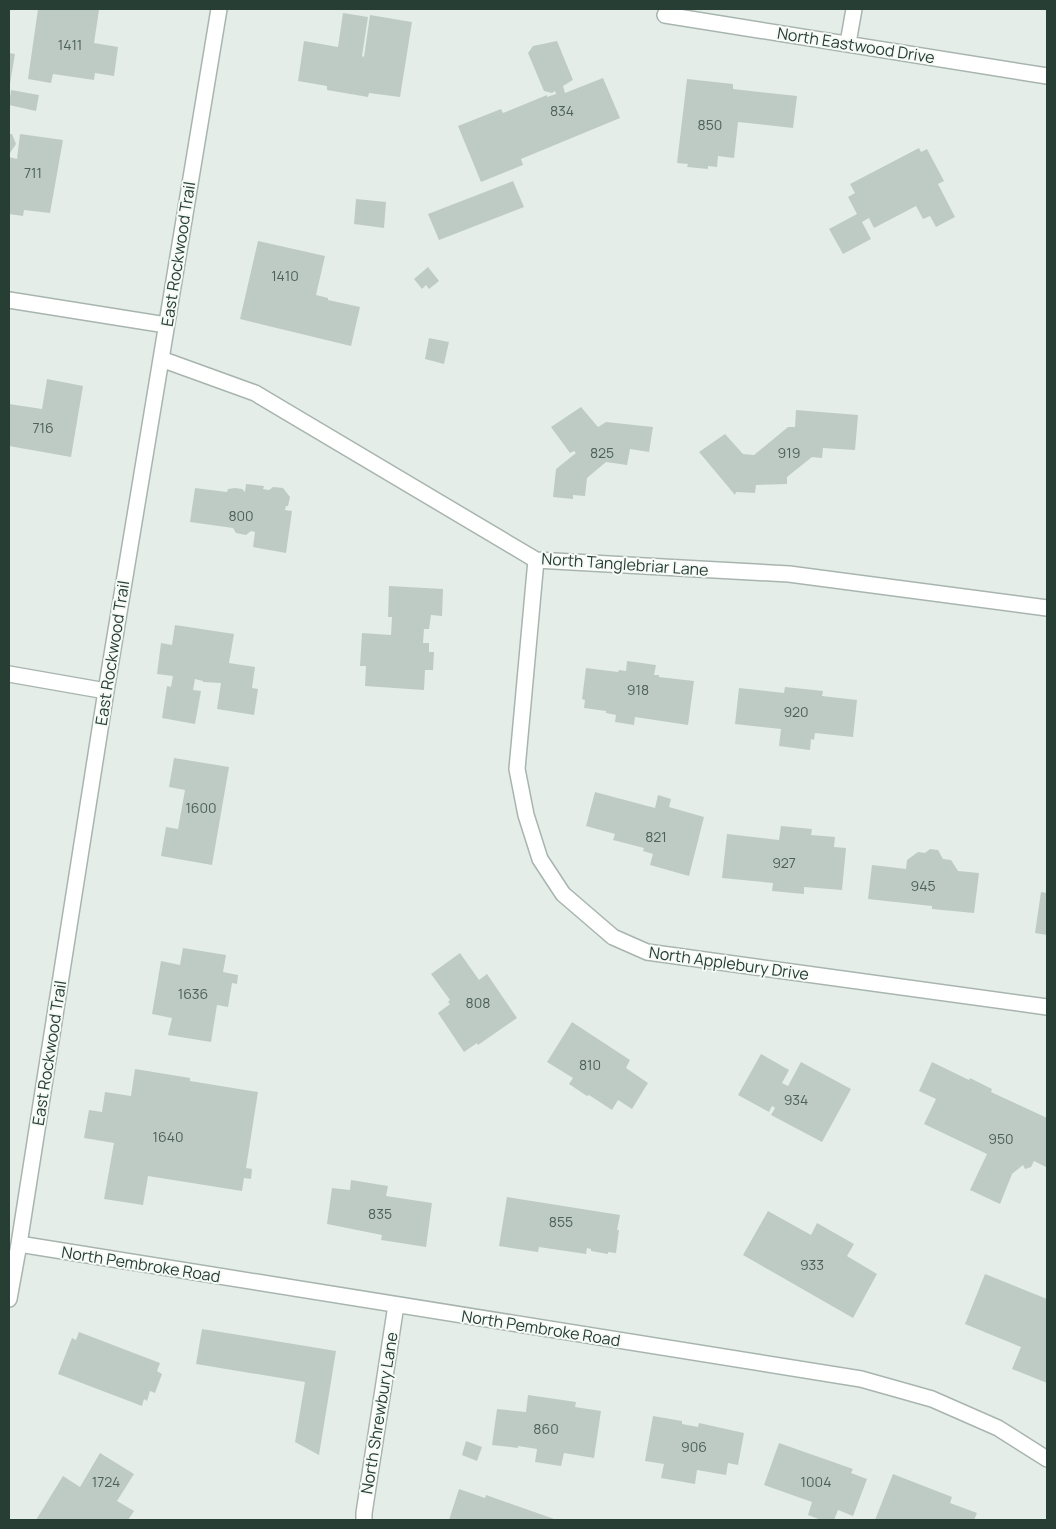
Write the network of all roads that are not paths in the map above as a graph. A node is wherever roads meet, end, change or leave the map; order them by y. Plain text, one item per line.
1 (219, 9) edge
2 (854, 9) edge
3 (665, 15) dead end
4 (848, 43) junction
5 (1047, 76) edge
6 (9, 300) edge
7 (166, 325) junction
8 (161, 359) junction
9 (536, 560) junction
10 (1047, 608) edge
11 (9, 674) edge
12 (106, 691) junction
13 (1047, 1007) edge
14 (19, 1244) junction
15 (9, 1299) edge
16 (396, 1305) junction
17 (1047, 1459) edge
18 (364, 1520) edge

1 - 7 street, East Rockwood Trail
2 - 4 street
3 - 4 street, North Eastwood Drive
4 - 5 street, North Eastwood Drive
6 - 7 street
7 - 8 street, East Rockwood Trail
8 - 9 street, North Tanglebriar Lane
8 - 12 street, East Rockwood Trail
9 - 10 street, North Tanglebriar Lane
9 - 13 street, North Applebury Drive
11 - 12 street
12 - 14 street, East Rockwood Trail
14 - 15 street, East Rockwood Trail
14 - 16 street, North Pembroke Road
16 - 17 street, North Pembroke Road
16 - 18 street, North Shrewbury Lane

